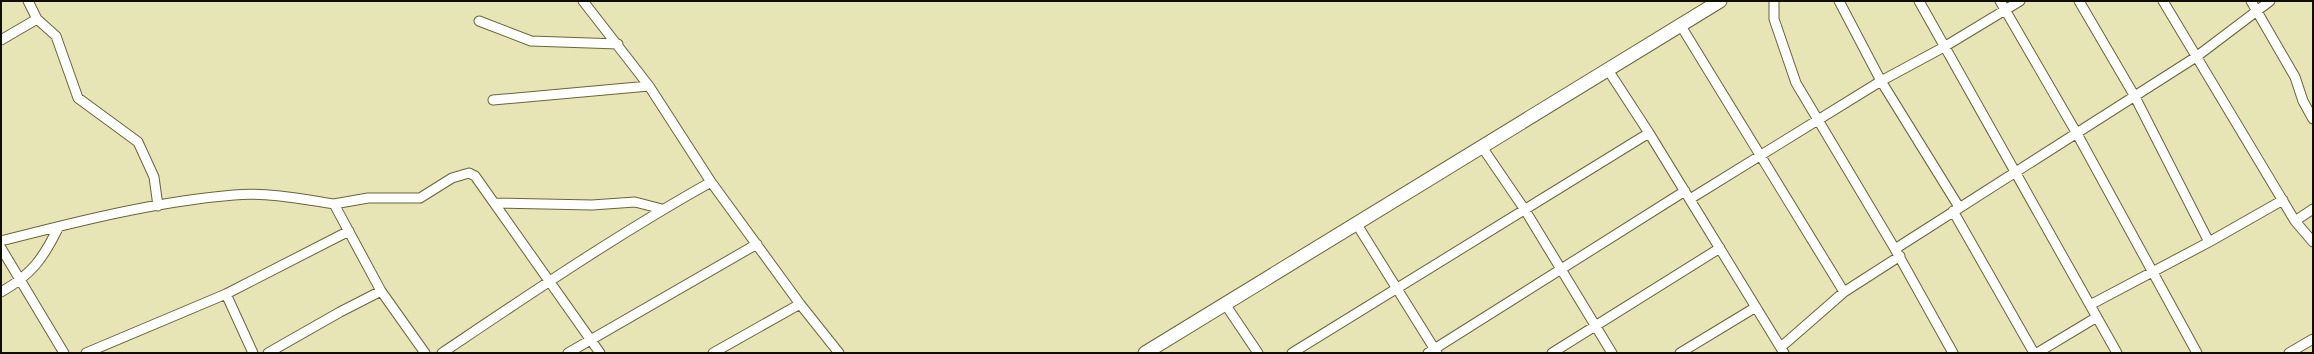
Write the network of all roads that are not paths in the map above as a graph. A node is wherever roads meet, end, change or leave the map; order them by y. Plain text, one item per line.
1 (28, 1) edge
2 (584, 1) edge
3 (1720, 1) edge
4 (1774, 1) edge
5 (1839, 1) edge
6 (1919, 1) edge
7 (2000, 1) edge
8 (2020, 1) edge
9 (2079, 1) edge
10 (2163, 1) edge
11 (2251, 1) edge
12 (2270, 1) edge
13 (2256, 10) junction
14 (2005, 11) junction
15 (37, 19) junction
16 (479, 21) dead end
17 (1681, 26) junction
18 (1, 40) edge
19 (618, 44) junction
20 (1944, 48) junction
21 (2196, 57) junction
22 (1608, 70) junction
23 (1881, 81) junction
24 (649, 86) junction
25 (2134, 95) junction
26 (493, 100) dead end
27 (1820, 119) junction
28 (2313, 120) edge
29 (1649, 132) junction
30 (2076, 132) junction
31 (1482, 146) junction
32 (1761, 156) junction
33 (2014, 172) junction
34 (711, 182) junction
35 (1687, 195) junction
36 (2283, 200) junction
37 (334, 204) junction
38 (495, 204) junction
39 (158, 206) junction
40 (662, 209) junction
41 (1956, 209) junction
42 (2313, 209) edge
43 (1525, 210) junction
44 (2295, 221) junction
45 (1356, 224) junction
46 (58, 228) junction
47 (349, 231) junction
48 (1, 242) edge
49 (2209, 242) junction
50 (2313, 242) edge
51 (757, 244) junction
52 (1, 248) edge
53 (1720, 248) junction
54 (1898, 252) junction
55 (1560, 270) junction
56 (2152, 273) junction
57 (550, 280) junction
58 (20, 281) junction
59 (1397, 287) junction
60 (381, 291) junction
61 (1, 292) edge
62 (1844, 292) junction
63 (226, 294) junction
64 (800, 304) junction
65 (1225, 304) junction
66 (2090, 305) junction
67 (1756, 307) junction
68 (2097, 317) junction
69 (1595, 327) junction
70 (590, 339) junction
71 (2313, 339) edge
72 (1782, 350) edge
73 (1434, 352) edge
74 (64, 353) edge
75 (86, 353) edge
76 (253, 353) edge
77 (268, 353) edge
78 (425, 353) edge
79 (442, 353) edge
80 (568, 353) edge
81 (600, 353) edge
82 (713, 353) edge
83 (839, 353) edge
84 (1145, 353) edge
85 (1258, 353) edge
86 (1292, 353) edge
87 (1552, 353) edge
88 (1612, 353) edge
89 (1680, 353) edge
90 (1953, 353) edge
91 (2034, 353) edge
92 (2037, 353) edge
93 (2117, 353) edge
94 (2197, 353) edge
95 (2289, 353) edge

1 - 15 street
2 - 19 street
3 - 17 street
4 - 27 street
5 - 23 street
6 - 20 street
7 - 14 street
8 - 14 street
9 - 25 street
10 - 21 street
11 - 13 street
12 - 13 street
13 - 21 street
13 - 28 street
14 - 20 street
14 - 30 street
15 - 18 street
15 - 39 street
16 - 19 street
17 - 22 street
17 - 32 street
19 - 24 street
20 - 23 street
20 - 33 street
21 - 25 street
21 - 36 street
22 - 29 street
22 - 31 street
23 - 27 street
23 - 41 street
24 - 26 street
24 - 34 street
25 - 30 street
25 - 49 street
27 - 32 street
27 - 54 street
29 - 35 street
29 - 43 street
30 - 33 street
30 - 56 street
31 - 43 street
31 - 45 street
32 - 35 street
32 - 62 street
33 - 41 street
33 - 66 street
34 - 40 street
34 - 51 street
35 - 53 street
35 - 55 street
36 - 44 street
36 - 49 street
37 - 38 street
37 - 39 street
37 - 47 street
38 - 40 street
38 - 57 street
39 - 46 street
40 - 57 street
41 - 54 street
41 - 91 street
42 - 44 street
43 - 55 street
43 - 59 street
44 - 50 street
45 - 59 street
45 - 65 street
46 - 48 street
46 - 58 street
47 - 60 street
47 - 63 street
49 - 56 street
51 - 64 street
51 - 70 street
52 - 58 street
53 - 67 street
53 - 69 street
54 - 62 street
54 - 90 street
55 - 69 street
55 - 73 street
56 - 66 street
56 - 94 street
57 - 70 street
57 - 79 street
58 - 61 street
58 - 74 street
59 - 73 street
59 - 86 street
60 - 77 street
60 - 78 street
62 - 72 street
63 - 75 street
63 - 76 street
64 - 82 street
64 - 83 street
65 - 84 street
65 - 85 street
66 - 68 street
67 - 72 street
67 - 89 street
68 - 92 street
68 - 93 street
69 - 87 street
69 - 88 street
70 - 80 street
70 - 81 street
71 - 95 street

